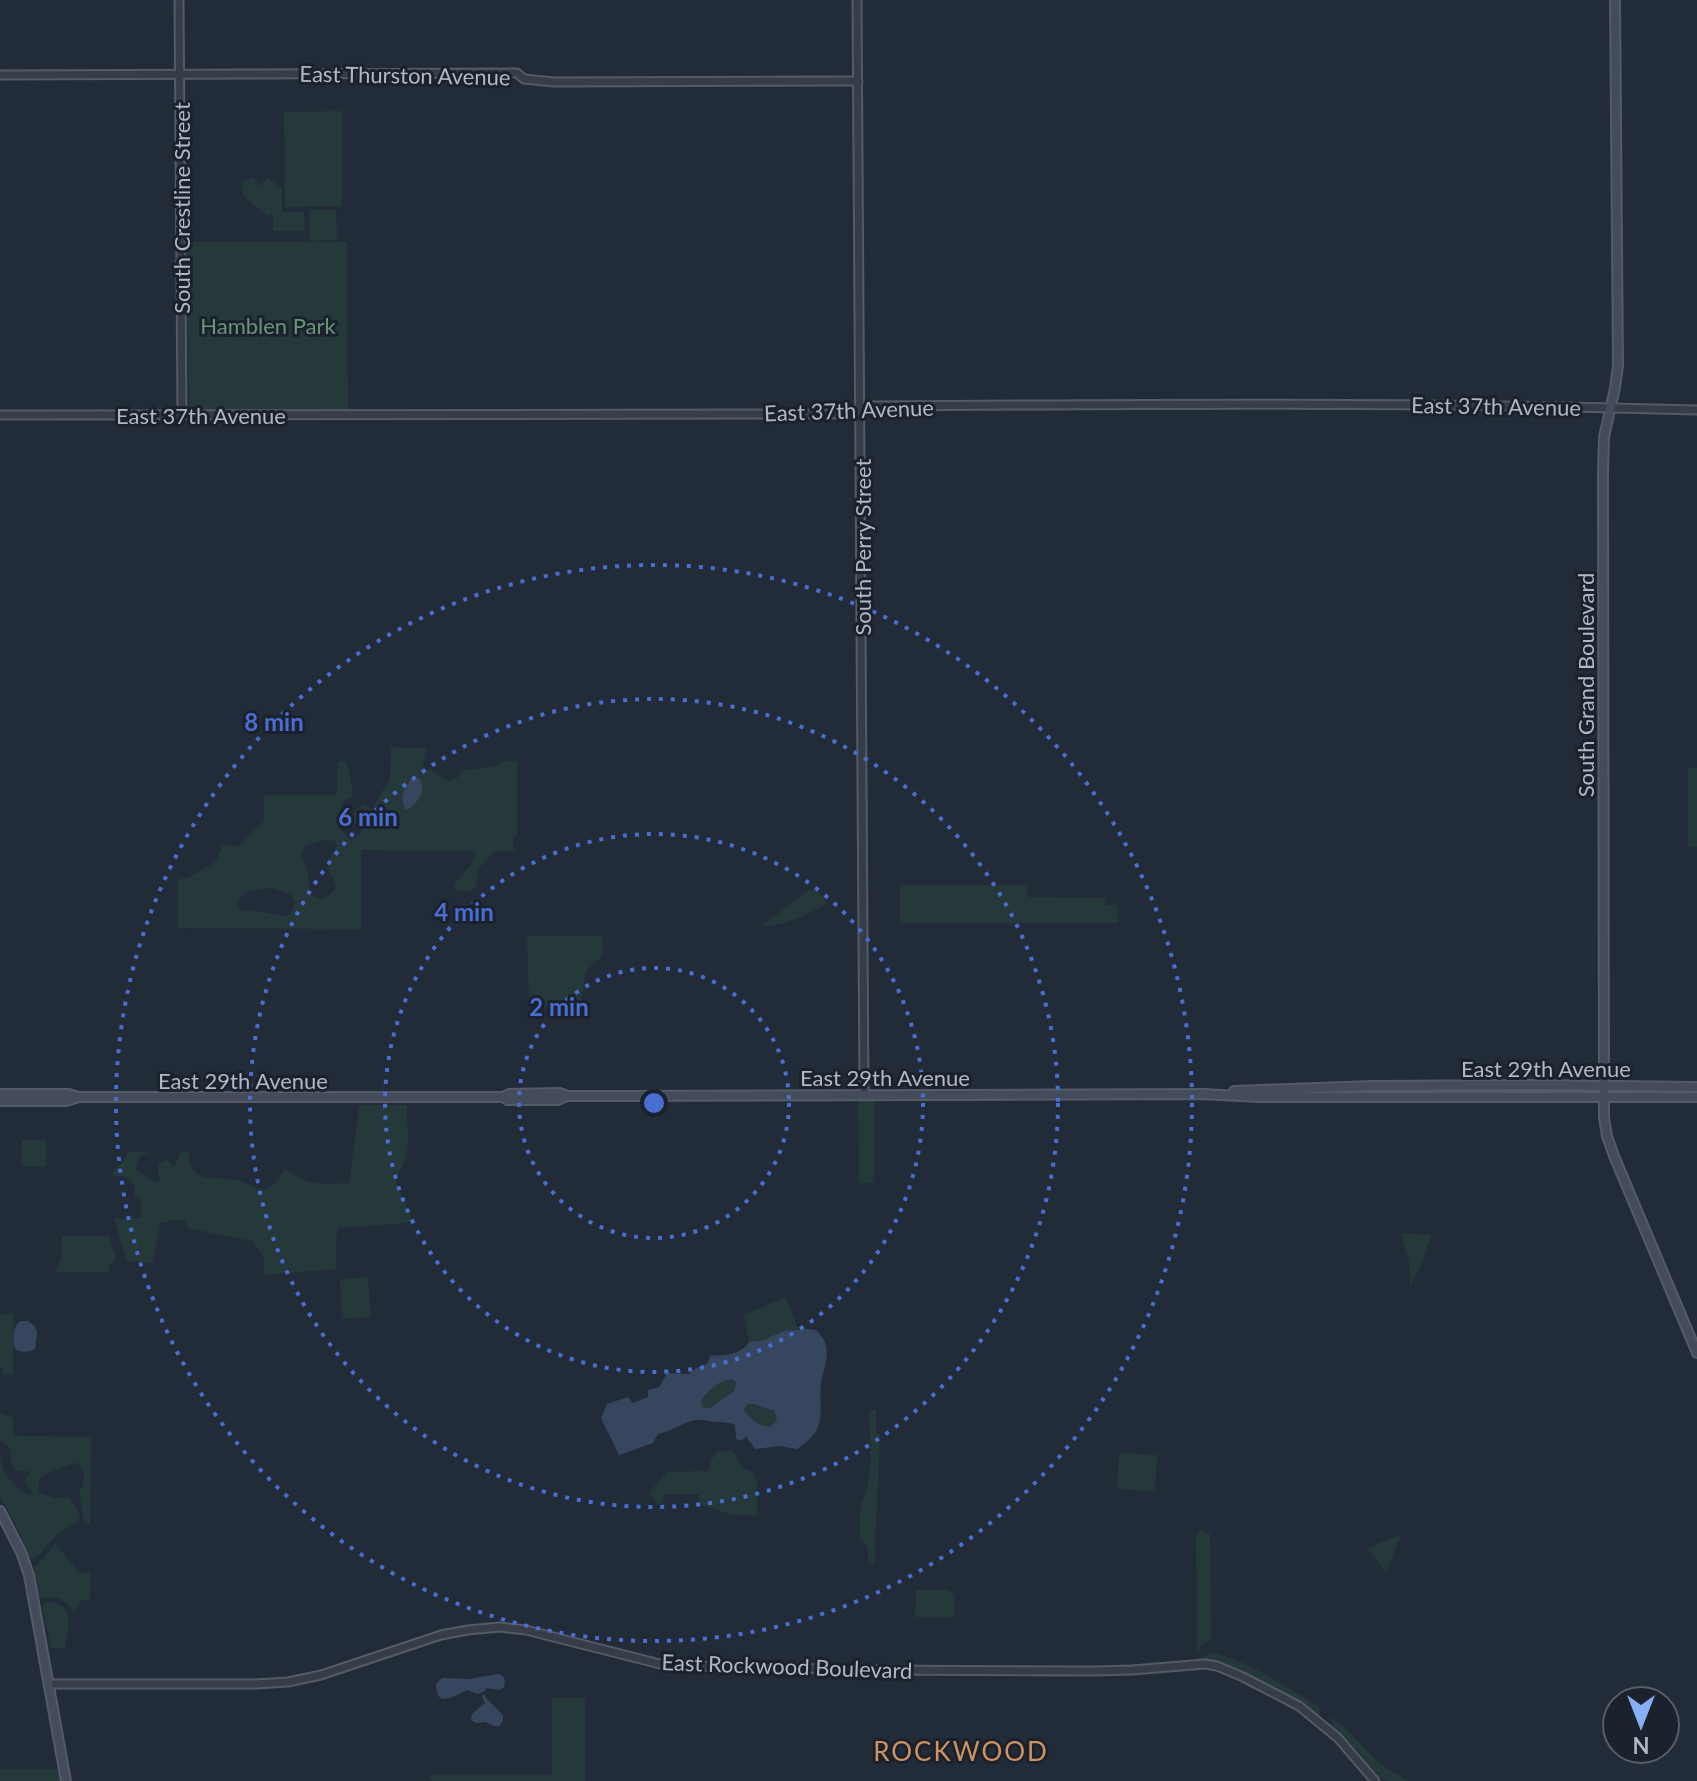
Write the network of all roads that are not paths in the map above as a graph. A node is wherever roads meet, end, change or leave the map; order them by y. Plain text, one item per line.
1 (179, 0) edge
2 (857, 0) edge
3 (1615, 0) edge
4 (180, 74) junction
5 (0, 75) edge
6 (858, 81) junction
7 (1611, 407) junction
8 (860, 409) junction
9 (1697, 410) edge
10 (0, 415) edge
11 (182, 415) junction
12 (1602, 1086) junction
13 (1697, 1087) edge
14 (0, 1094) edge
15 (1203, 1094) junction
16 (864, 1095) junction
17 (1603, 1096) junction
18 (79, 1097) junction
19 (1697, 1097) edge
20 (0, 1101) edge
21 (1697, 1353) edge
22 (0, 1511) edge
23 (49, 1684) junction
24 (66, 1781) edge
25 (1375, 1781) edge

1 - 4 street, South Crestline Street
2 - 6 street, South Perry Street
3 - 7 main road, South Grand Boulevard
4 - 5 street, East Thurston Avenue
4 - 6 street, East Thurston Avenue
4 - 11 street, South Crestline Street
6 - 8 street, South Perry Street
7 - 8 street, East 37th Avenue
7 - 9 street, East 37th Avenue
7 - 12 main road, South Grand Boulevard
8 - 11 street, East 37th Avenue
8 - 16 street, South Perry Street
10 - 11 street, East 37th Avenue
12 - 13 main road, East 29th Avenue
12 - 15 main road, East 29th Avenue
12 - 17 main road, South Grand Boulevard
14 - 18 main road, East 29th Avenue
15 - 16 main road, East 29th Avenue
15 - 17 main road, East 29th Avenue
16 - 18 main road, East 29th Avenue
17 - 19 main road, East 29th Avenue
17 - 21 main road, South Grand Boulevard
18 - 20 main road, East 29th Avenue
22 - 23 main road
23 - 24 main road
23 - 25 street, East Rockwood Boulevard

